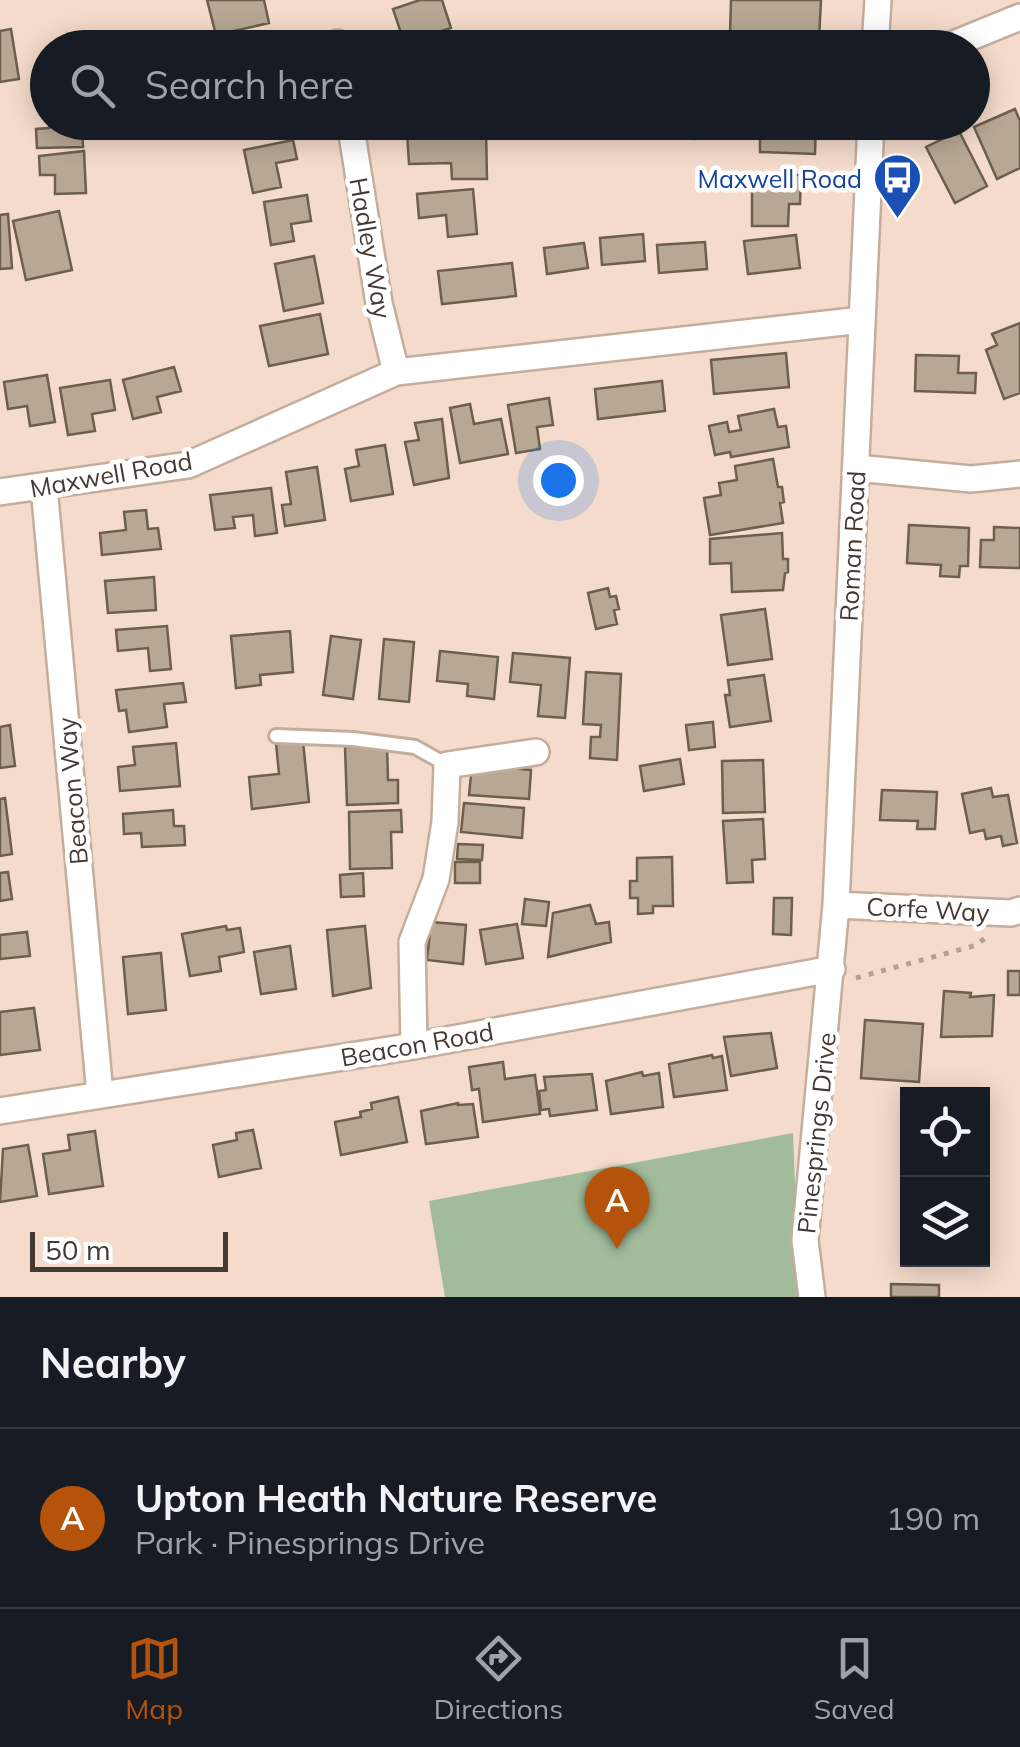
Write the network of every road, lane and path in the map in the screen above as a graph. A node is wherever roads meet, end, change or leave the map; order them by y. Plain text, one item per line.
1 (878, 0) edge
2 (1020, 17) edge
3 (876, 30) edge
4 (988, 30) edge
5 (353, 140) edge
6 (871, 140) edge
7 (862, 320) junction
8 (396, 372) junction
9 (856, 468) junction
10 (1020, 474) edge
11 (44, 487) junction
12 (0, 492) edge
13 (276, 736) dead end
14 (536, 752) dead end
15 (447, 764) junction
16 (836, 904) junction
17 (1016, 912) edge
18 (832, 977) junction
19 (414, 1046) junction
20 (100, 1094) junction
21 (0, 1111) edge
22 (812, 1297) edge

1 - 3 street
2 - 4 street
5 - 8 street, Hadley Way
6 - 7 street, Roman Road
7 - 8 street, Maxwell Road
7 - 9 street, Roman Road
8 - 11 street, Maxwell Road
9 - 10 street
9 - 16 street, Roman Road
11 - 12 street, Maxwell Road
11 - 20 street, Beacon Way
13 - 15 lane
14 - 15 street
15 - 19 street
16 - 17 street, Corfe Way
16 - 18 street, Roman Road
17 - 18 path
18 - 19 street, Beacon Road
18 - 22 street, Pinesprings Drive
19 - 20 street, Beacon Road
20 - 21 street, Beacon Road

